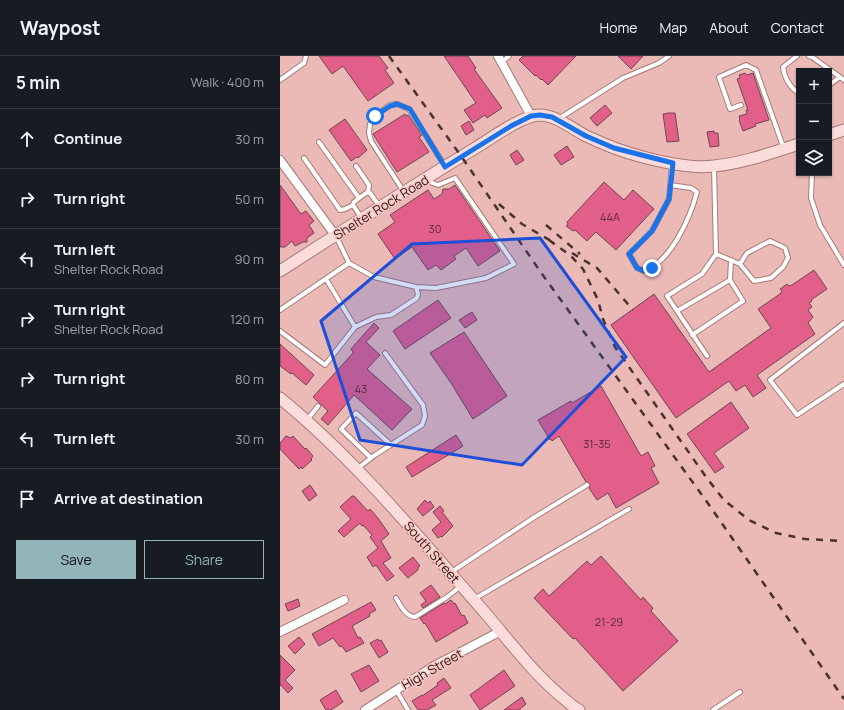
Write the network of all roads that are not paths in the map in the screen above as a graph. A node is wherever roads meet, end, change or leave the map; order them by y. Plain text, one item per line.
1 (306, 56) edge
2 (509, 56) edge
3 (669, 56) edge
4 (797, 56) edge
5 (809, 56) edge
6 (500, 59) edge
7 (840, 77) junction
8 (280, 80) edge
9 (844, 80) edge
10 (832, 83) edge
11 (796, 91) edge
12 (741, 105) dead end
13 (531, 116) junction
14 (558, 119) junction
15 (844, 130) edge
16 (832, 134) edge
17 (319, 142) dead end
18 (796, 145) edge
19 (784, 149) junction
20 (304, 158) dead end
21 (280, 160) edge
22 (673, 163) junction
23 (356, 166) dead end
24 (714, 166) junction
25 (445, 167) junction
26 (812, 176) edge
27 (427, 178) junction
28 (670, 185) junction
29 (404, 192) junction
30 (368, 193) junction
31 (359, 198) junction
32 (354, 205) junction
33 (380, 207) junction
34 (362, 219) junction
35 (335, 235) junction
36 (716, 254) junction
37 (731, 260) junction
38 (349, 263) junction
39 (740, 264) junction
40 (844, 265) edge
41 (280, 271) edge
42 (326, 279) junction
43 (730, 280) junction
44 (416, 287) junction
45 (280, 310) edge
46 (677, 311) junction
47 (844, 323) edge
48 (355, 327) junction
49 (280, 331) edge
50 (692, 335) junction
51 (384, 353) dead end
52 (706, 356) dead end
53 (844, 384) edge
54 (280, 398) edge
55 (318, 406) dead end
56 (306, 420) junction
57 (391, 445) junction
58 (371, 458) junction
59 (356, 469) junction
60 (587, 485) dead end
61 (629, 509) dead end
62 (450, 573) junction
63 (461, 586) junction
64 (396, 598) dead end
65 (344, 600) dead end
66 (473, 600) junction
67 (501, 631) junction
68 (280, 632) edge
69 (396, 690) junction
70 (740, 692) dead end
71 (364, 710) edge
72 (408, 710) edge
73 (579, 710) edge
74 (712, 710) edge

1 - 8 lane
2 - 6 lane
3 - 14 lane
4 - 11 lane
5 - 7 lane
6 - 13 street
7 - 9 lane
7 - 10 lane
12 - 19 lane
13 - 14 street, Shelter Rock Road
13 - 25 street, Shelter Rock Road
14 - 22 street, Shelter Rock Road
15 - 16 street
17 - 31 lane
18 - 19 street, Shelter Rock Road
19 - 24 street, Shelter Rock Road
20 - 32 lane
21 - 35 street
22 - 24 street, Shelter Rock Road
22 - 28 lane
23 - 30 lane
24 - 36 lane
25 - 27 street, Shelter Rock Road
25 - 29 lane
26 - 40 lane
27 - 29 street, Shelter Rock Road
27 - 44 lane
28 - 28 lane
29 - 33 street, Shelter Rock Road
30 - 31 lane
30 - 33 lane
31 - 32 lane
32 - 34 lane
33 - 34 street, Shelter Rock Road
34 - 35 street, Shelter Rock Road
35 - 38 lane
35 - 41 street, Shelter Rock Road
36 - 37 lane
36 - 46 lane
37 - 39 lane
37 - 43 lane
38 - 42 lane
38 - 44 lane
39 - 39 lane
42 - 45 lane
42 - 48 lane
43 - 46 lane
43 - 50 lane
44 - 48 lane
46 - 50 lane
47 - 53 lane
48 - 49 lane
50 - 52 lane
51 - 57 lane
54 - 56 street, South Street
55 - 56 lane
56 - 59 street, South Street
57 - 58 lane
57 - 58 lane
58 - 59 lane
59 - 62 street, South Street
60 - 62 lane
61 - 66 lane
62 - 63 street, South Street
63 - 64 lane
63 - 66 street, South Street
65 - 68 street
66 - 67 street, South Street
67 - 69 street, High Street
67 - 73 street, South Street
69 - 71 street, High Street
69 - 72 lane
70 - 74 lane

